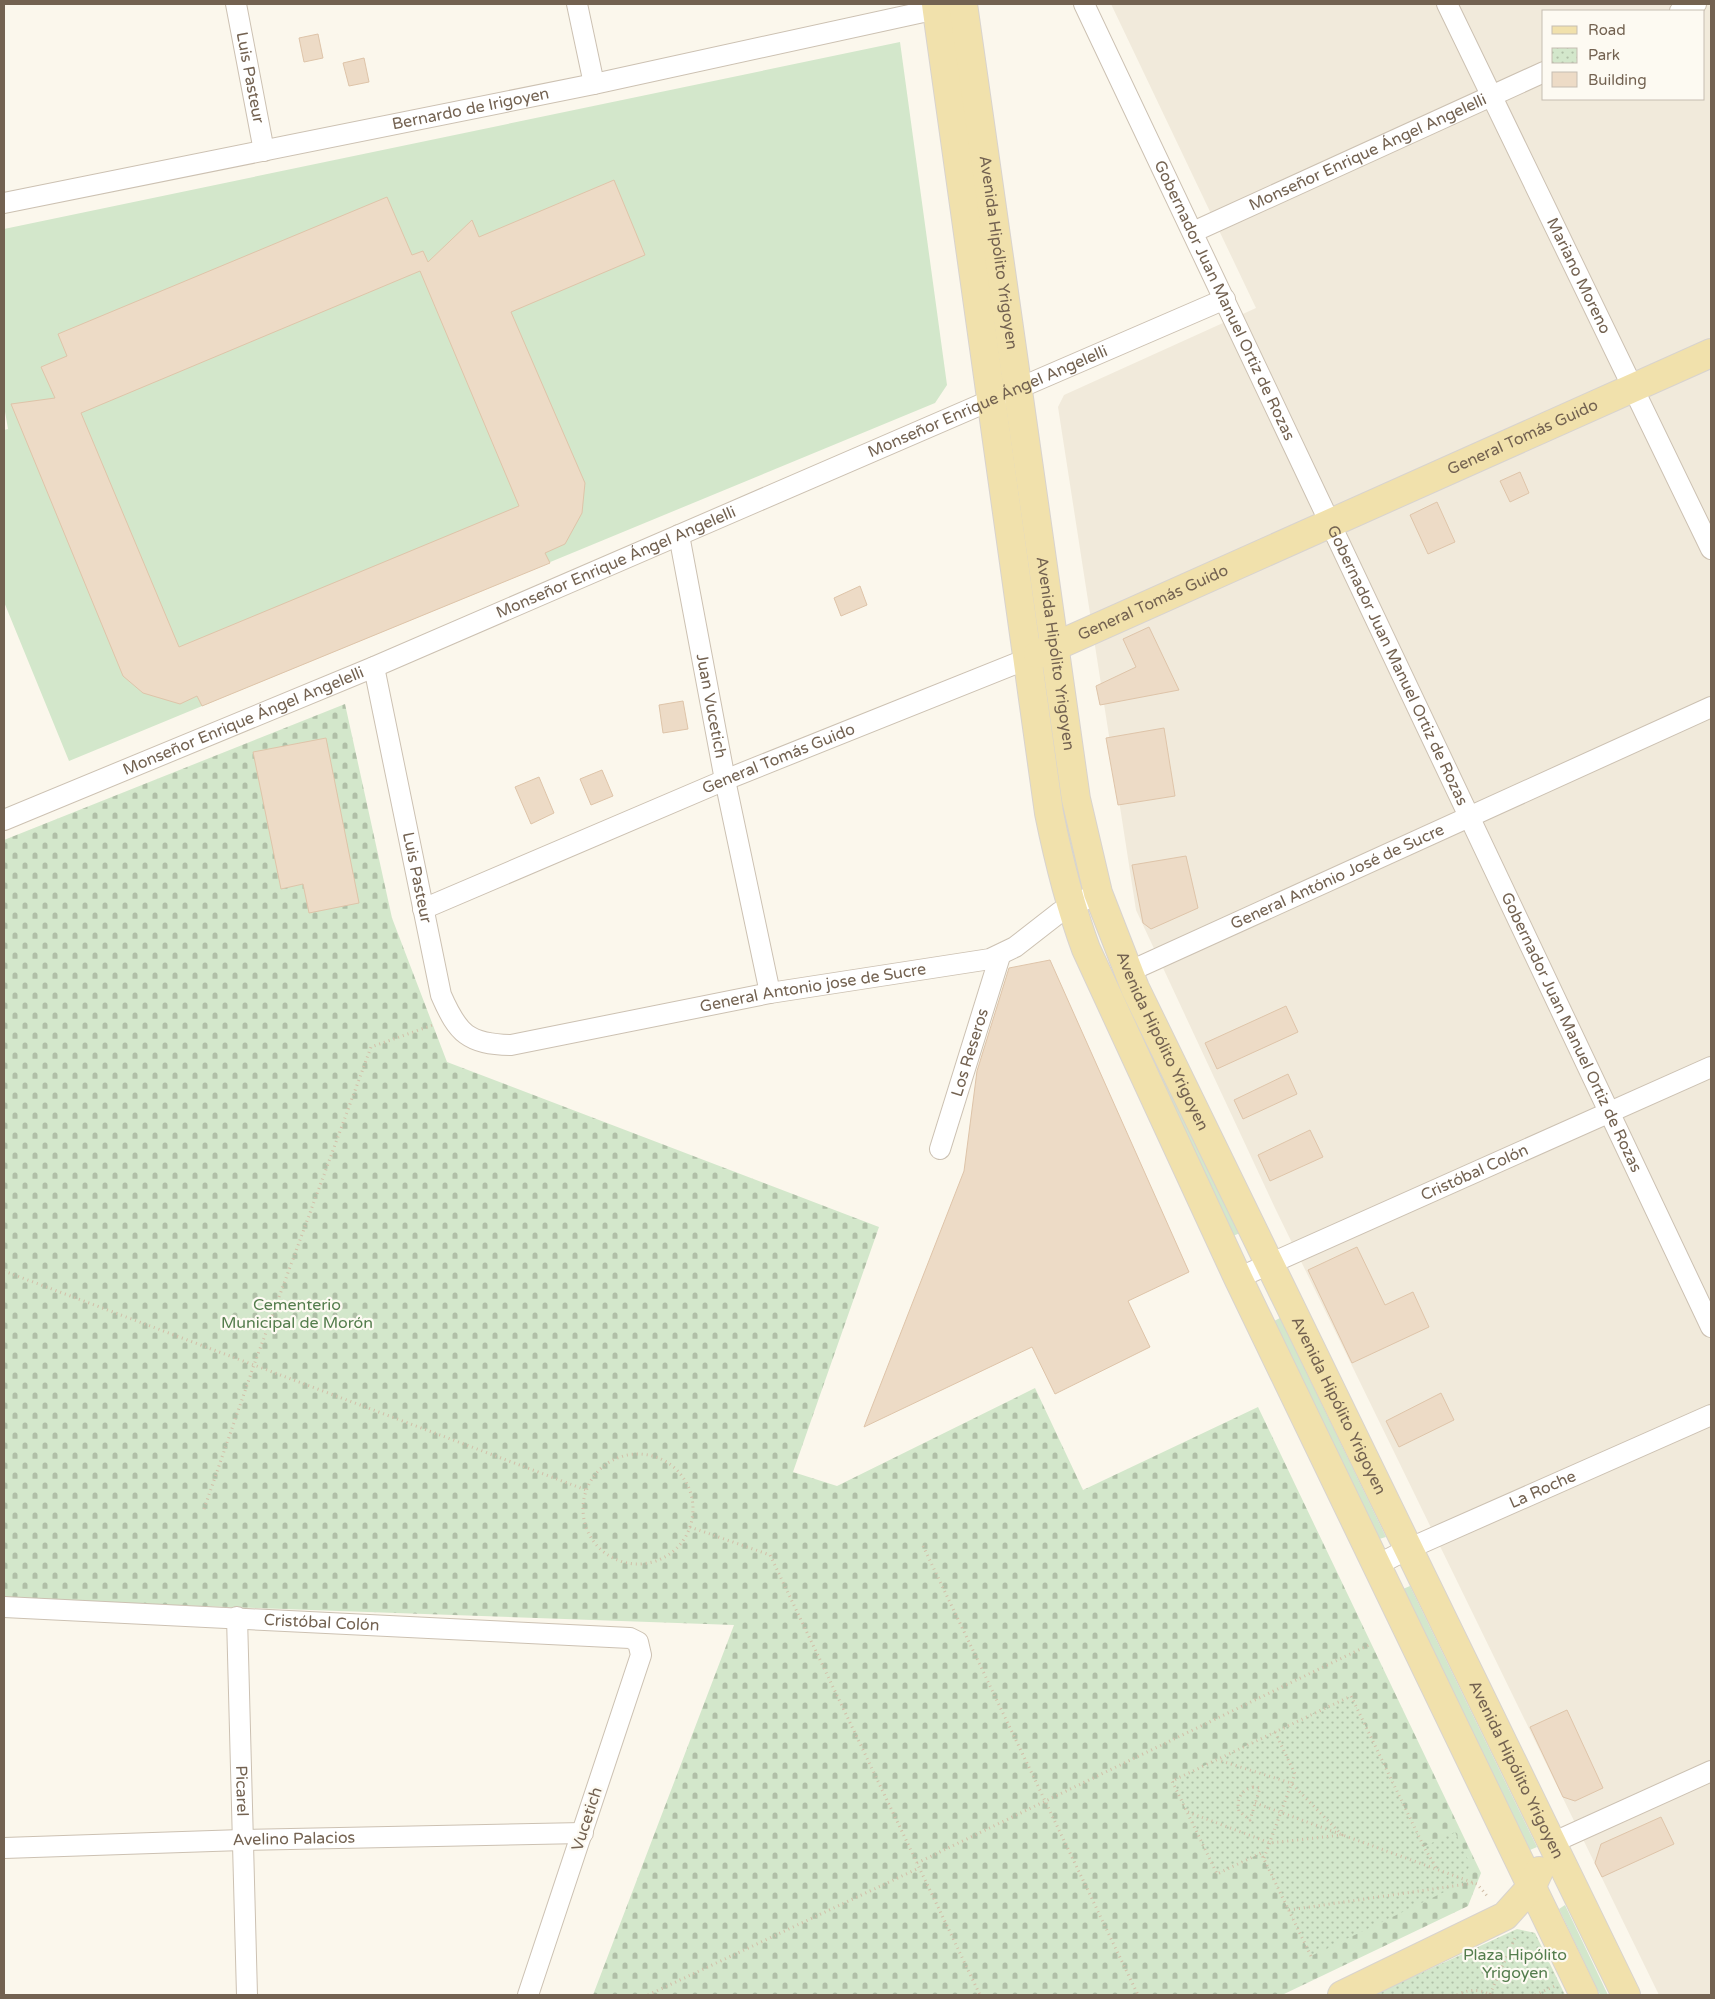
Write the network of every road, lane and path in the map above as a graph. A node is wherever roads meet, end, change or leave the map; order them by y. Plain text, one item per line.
1 (236, 4) edge
2 (577, 4) edge
3 (963, 4) edge
4 (1084, 4) edge
5 (1447, 4) edge
6 (1696, 4) edge
7 (936, 6) edge
8 (1682, 10) edge
9 (1542, 73) edge
10 (594, 84) junction
11 (1491, 96) junction
12 (264, 151) junction
13 (4, 204) edge
14 (1193, 232) junction
15 (1225, 298) junction
16 (1711, 353) edge
17 (1634, 388) junction
18 (1018, 390) junction
19 (990, 399) junction
20 (1330, 524) junction
21 (679, 534) junction
22 (1711, 550) edge
23 (1055, 647) junction
24 (1027, 659) junction
25 (374, 667) junction
26 (1711, 707) edge
27 (726, 780) junction
28 (1469, 816) junction
29 (4, 820) edge
30 (1098, 893) junction
31 (1070, 906) junction
32 (423, 909) junction
33 (1000, 956) junction
34 (1128, 972) junction
35 (770, 993) junction
36 (433, 1025) dead end
37 (511, 1046) joint
38 (1711, 1067) edge
39 (1609, 1113) junction
40 (940, 1149) dead end
41 (1269, 1266) junction
42 (4, 1271) edge
43 (1238, 1278) junction
44 (1711, 1327) edge
45 (254, 1365) junction
46 (1711, 1415) edge
47 (586, 1490) junction
48 (204, 1509) dead end
49 (690, 1528) junction
50 (923, 1546) dead end
51 (1408, 1549) junction
52 (1377, 1565) junction
53 (4, 1607) edge
54 (237, 1617) junction
55 (638, 1642) joint
56 (1371, 1644) dead end
57 (1275, 1732) junction
58 (1218, 1760) junction
59 (1711, 1771) edge
60 (1291, 1783) junction
61 (1045, 1801) junction
62 (1255, 1804) junction
63 (1187, 1812) junction
64 (1280, 1813) junction
65 (583, 1832) junction
66 (1342, 1835) junction
67 (242, 1840) junction
68 (1270, 1842) junction
69 (1552, 1843) junction
70 (4, 1848) edge
71 (1264, 1858) junction
72 (917, 1863) junction
73 (919, 1868) junction
74 (1437, 1869) junction
75 (1474, 1883) junction
76 (1532, 1886) junction
77 (1289, 1910) junction
78 (1511, 1926) junction
79 (1311, 1956) dead end
80 (247, 1995) edge
81 (528, 1995) edge
82 (648, 1995) edge
83 (980, 1995) edge
84 (1138, 1995) edge
85 (1342, 1995) edge
86 (1457, 1995) edge
87 (1491, 1995) edge
88 (1584, 1995) edge
89 (1626, 1995) edge

1 - 12 street, Luis Pasteur
2 - 10 street
3 - 18 main road, Avenida Hipólito Yrigoyen
4 - 14 street, Gobernador Juan Manuel Ortiz de Rozas
5 - 11 street, Mariano Moreno
6 - 8 street
7 - 10 street, Bernardo de Irigoyen
7 - 19 main road, Avenida Hipólito Yrigoyen
9 - 11 street, Monseñor Enrique Ángel Angelelli
10 - 12 street, Bernardo de Irigoyen
11 - 14 street, Monseñor Enrique Ángel Angelelli
11 - 17 street, Mariano Moreno
12 - 13 street, Bernardo de Irigoyen
14 - 15 street, Gobernador Juan Manuel Ortiz de Rozas
15 - 18 street, Monseñor Enrique Ángel Angelelli
15 - 20 street, Gobernador Juan Manuel Ortiz de Rozas
16 - 17 main road, General Tomás Guido
17 - 20 main road, General Tomás Guido
17 - 22 street, Mariano Moreno
18 - 19 street, Monseñor Enrique Ángel Angelelli
18 - 23 main road, Avenida Hipólito Yrigoyen
19 - 21 street, Monseñor Enrique Ángel Angelelli
19 - 24 main road, Avenida Hipólito Yrigoyen
20 - 23 main road, General Tomás Guido
20 - 28 street, Gobernador Juan Manuel Ortiz de Rozas
21 - 25 street, Monseñor Enrique Ángel Angelelli
21 - 27 street, Juan Vucetich
23 - 24 main road, General Tomás Guido
23 - 30 main road, Avenida Hipólito Yrigoyen
24 - 27 street, General Tomás Guido
24 - 31 main road, Avenida Hipólito Yrigoyen
25 - 29 street, Monseñor Enrique Ángel Angelelli
25 - 32 street, Luis Pasteur
26 - 28 street, General António José de Sucre
27 - 32 street, General Tomás Guido
27 - 35 street, Juan Vucetich
28 - 34 street, General António José de Sucre
28 - 39 street, Gobernador Juan Manuel Ortiz de Rozas
30 - 31 street, General Antonio jose de Sucre
30 - 34 main road, Avenida Hipólito Yrigoyen
31 - 33 street, General Antonio jose de Sucre
31 - 43 main road, Avenida Hipólito Yrigoyen
32 - 37 street, Luis Pasteur
33 - 35 street, General Antonio jose de Sucre
33 - 40 street, Los Reseros
34 - 41 main road, Avenida Hipólito Yrigoyen
35 - 37 street, General Antonio jose de Sucre
36 - 45 path
38 - 39 street, Cristóbal Colón
39 - 41 street, Cristóbal Colón
39 - 44 street, Gobernador Juan Manuel Ortiz de Rozas
41 - 43 street, Cristóbal Colón
41 - 51 main road, Avenida Hipólito Yrigoyen
42 - 45 path
43 - 52 main road, Avenida Hipólito Yrigoyen
45 - 47 path
45 - 48 path
46 - 51 street, La Roche
47 - 49 path
47 - 49 path
49 - 72 path
50 - 61 path
51 - 52 street, La Roche
51 - 69 main road, Avenida Hipólito Yrigoyen
52 - 76 main road, Avenida Hipólito Yrigoyen
53 - 54 street, Cristóbal Colón
54 - 55 street, Cristóbal Colón
54 - 67 street, Picarel
55 - 65 street, Vucetich
56 - 61 path
57 - 58 path
57 - 60 path
57 - 74 path
58 - 60 path
58 - 63 path
59 - 69 street
60 - 64 path
60 - 66 path
61 - 72 path
61 - 84 path
62 - 62 path
62 - 64 path
63 - 68 path
63 - 71 path
64 - 66 path
64 - 68 path
65 - 67 street, Avelino Palacios
65 - 81 street, Vucetich
66 - 68 path
66 - 74 path
67 - 70 street, Avelino Palacios
67 - 80 street, Picarel
68 - 71 path
69 - 76 main road
69 - 89 main road, Avenida Hipólito Yrigoyen
71 - 77 path
72 - 73 path
73 - 82 path
73 - 83 path
74 - 75 path
75 - 77 path
75 - 78 path
76 - 78 main road
76 - 88 main road, Avenida Hipólito Yrigoyen
77 - 79 path
78 - 85 main road
86 - 87 path

